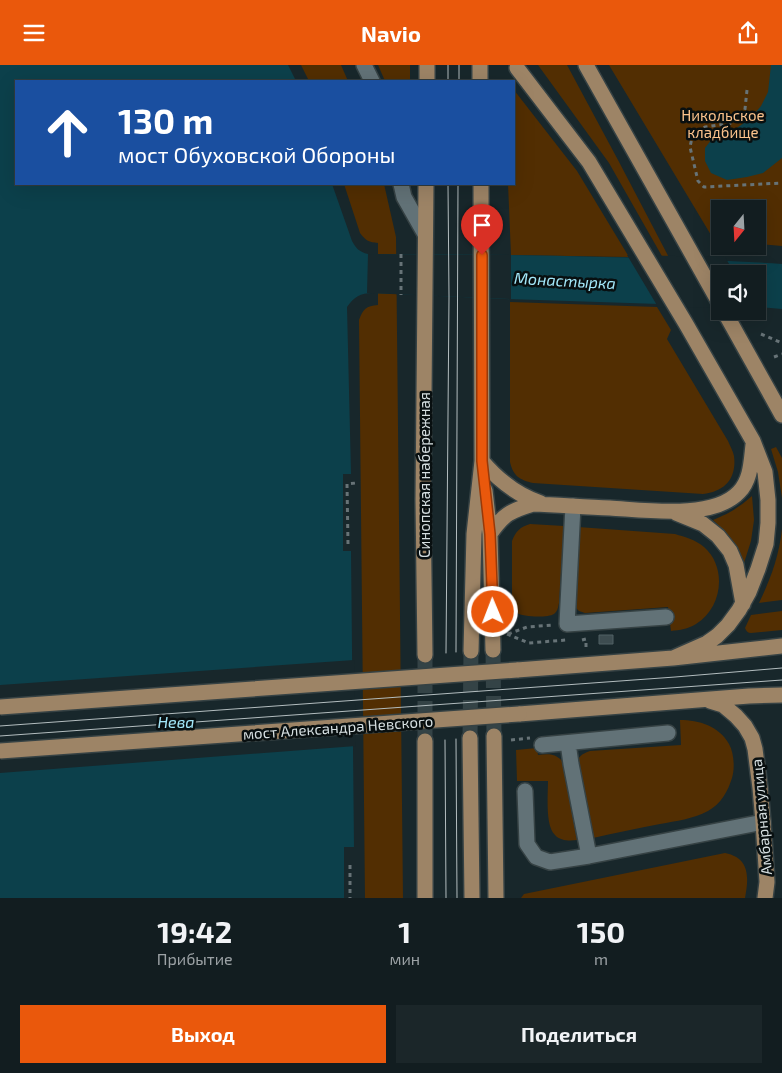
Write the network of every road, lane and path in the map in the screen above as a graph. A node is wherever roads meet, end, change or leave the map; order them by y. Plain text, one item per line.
1 (364, 65) edge
2 (427, 65) edge
3 (480, 65) edge
4 (586, 65) edge
5 (518, 68) dead end
6 (372, 80) edge
7 (427, 80) edge
8 (480, 80) edge
9 (747, 90) dead end
10 (782, 183) edge
11 (401, 185) edge
12 (426, 185) edge
13 (481, 185) edge
14 (425, 234) junction
15 (400, 254) dead end
16 (711, 288) edge
17 (401, 295) dead end
18 (729, 320) edge
19 (760, 334) dead end
20 (782, 343) edge
21 (782, 354) edge
22 (774, 357) dead end
23 (782, 415) edge
24 (753, 441) junction
25 (482, 461) junction
26 (356, 483) dead end
27 (547, 505) junction
28 (572, 506) junction
29 (672, 512) junction
30 (490, 534) junction
31 (348, 544) dead end
32 (743, 604) junction
33 (666, 617) dead end
34 (567, 624) junction
35 (567, 640) dead end
36 (576, 640) dead end
37 (586, 645) dead end
38 (782, 646) edge
39 (493, 650) tunnel mouth
40 (471, 651) tunnel mouth
41 (425, 655) tunnel mouth
42 (674, 659) junction
43 (782, 695) edge
44 (706, 699) junction
45 (0, 707) edge
46 (668, 733) dead end
47 (494, 736) tunnel mouth
48 (470, 738) tunnel mouth
49 (511, 740) dead end
50 (425, 741) tunnel mouth
51 (538, 741) joint
52 (568, 743) junction
53 (0, 751) edge
54 (525, 791) dead end
55 (763, 822) junction
56 (589, 856) junction
57 (350, 865) dead end
58 (350, 898) edge
59 (425, 898) edge
60 (472, 898) edge
61 (496, 898) edge
62 (765, 898) edge

1 - 6 street
2 - 7 main road
3 - 8 main road
4 - 16 main road
5 - 24 main road
9 - 10 path
11 - 14 street
12 - 14 main road
13 - 25 main road
14 - 41 main road, Синопская набережная
15 - 17 path
18 - 23 main road
19 - 20 path
21 - 22 path
24 - 29 main road
24 - 32 main road
25 - 27 main road
25 - 30 main road
25 - 40 main road
26 - 31 path
27 - 28 main road
27 - 30 main road
28 - 29 main road
28 - 34 street
29 - 32 main road
30 - 39 main road
32 - 42 main road
33 - 34 street
34 - 35 path
36 - 37 path
38 - 42 main road
42 - 45 main road, bridge
43 - 44 main road, мост Александра Невского
44 - 53 main road, мост Александра Невского, bridge
44 - 55 main road, Амбарная улица
46 - 52 street
47 - 61 main road
48 - 60 main road
49 - 51 path
50 - 59 main road
51 - 52 street
52 - 56 street
54 - 56 street
55 - 56 street
55 - 62 main road, Амбарная улица
57 - 58 path

